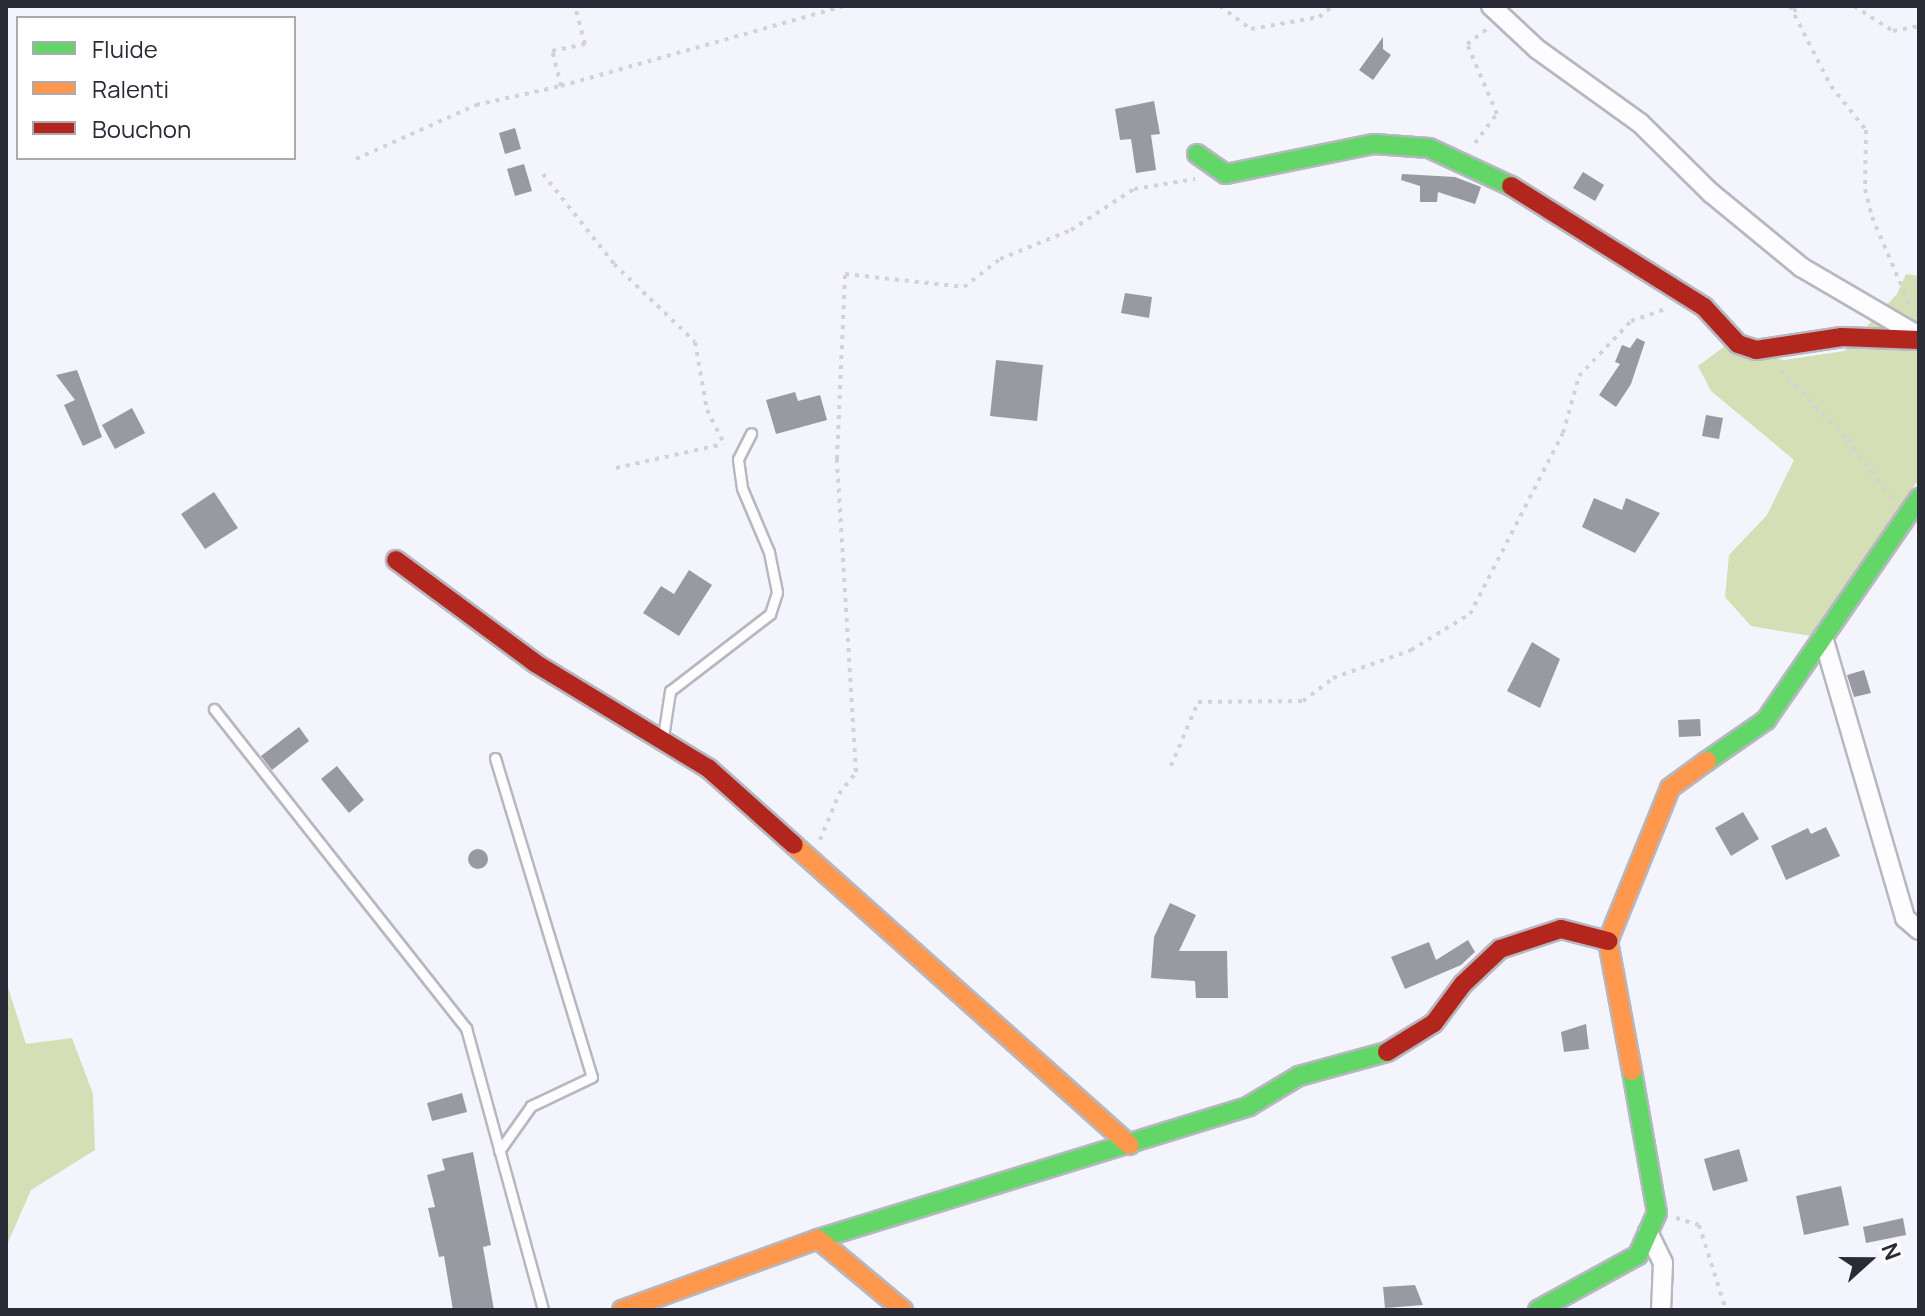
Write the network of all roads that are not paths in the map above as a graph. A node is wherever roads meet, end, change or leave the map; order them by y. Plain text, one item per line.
1 (1495, 10) edge
2 (1197, 154) dead end
3 (1919, 338) edge
4 (751, 433) dead end
5 (1919, 498) edge
6 (396, 560) dead end
7 (1823, 637) junction
8 (214, 709) dead end
9 (662, 741) junction
10 (495, 758) dead end
11 (1919, 930) edge
12 (1608, 941) junction
13 (1129, 1145) junction
14 (499, 1151) junction
15 (1648, 1232) junction
16 (818, 1239) junction
17 (543, 1310) edge
18 (622, 1310) edge
19 (903, 1310) edge
20 (1538, 1310) edge
21 (1661, 1310) edge

1 - 3 street
2 - 3 street
4 - 9 lane
5 - 7 street
6 - 9 street
7 - 11 street
7 - 12 street
8 - 14 lane
9 - 13 street
10 - 14 lane
12 - 13 street
12 - 15 street
13 - 16 street
14 - 17 lane
15 - 20 street
15 - 21 street
16 - 18 street
16 - 19 street

